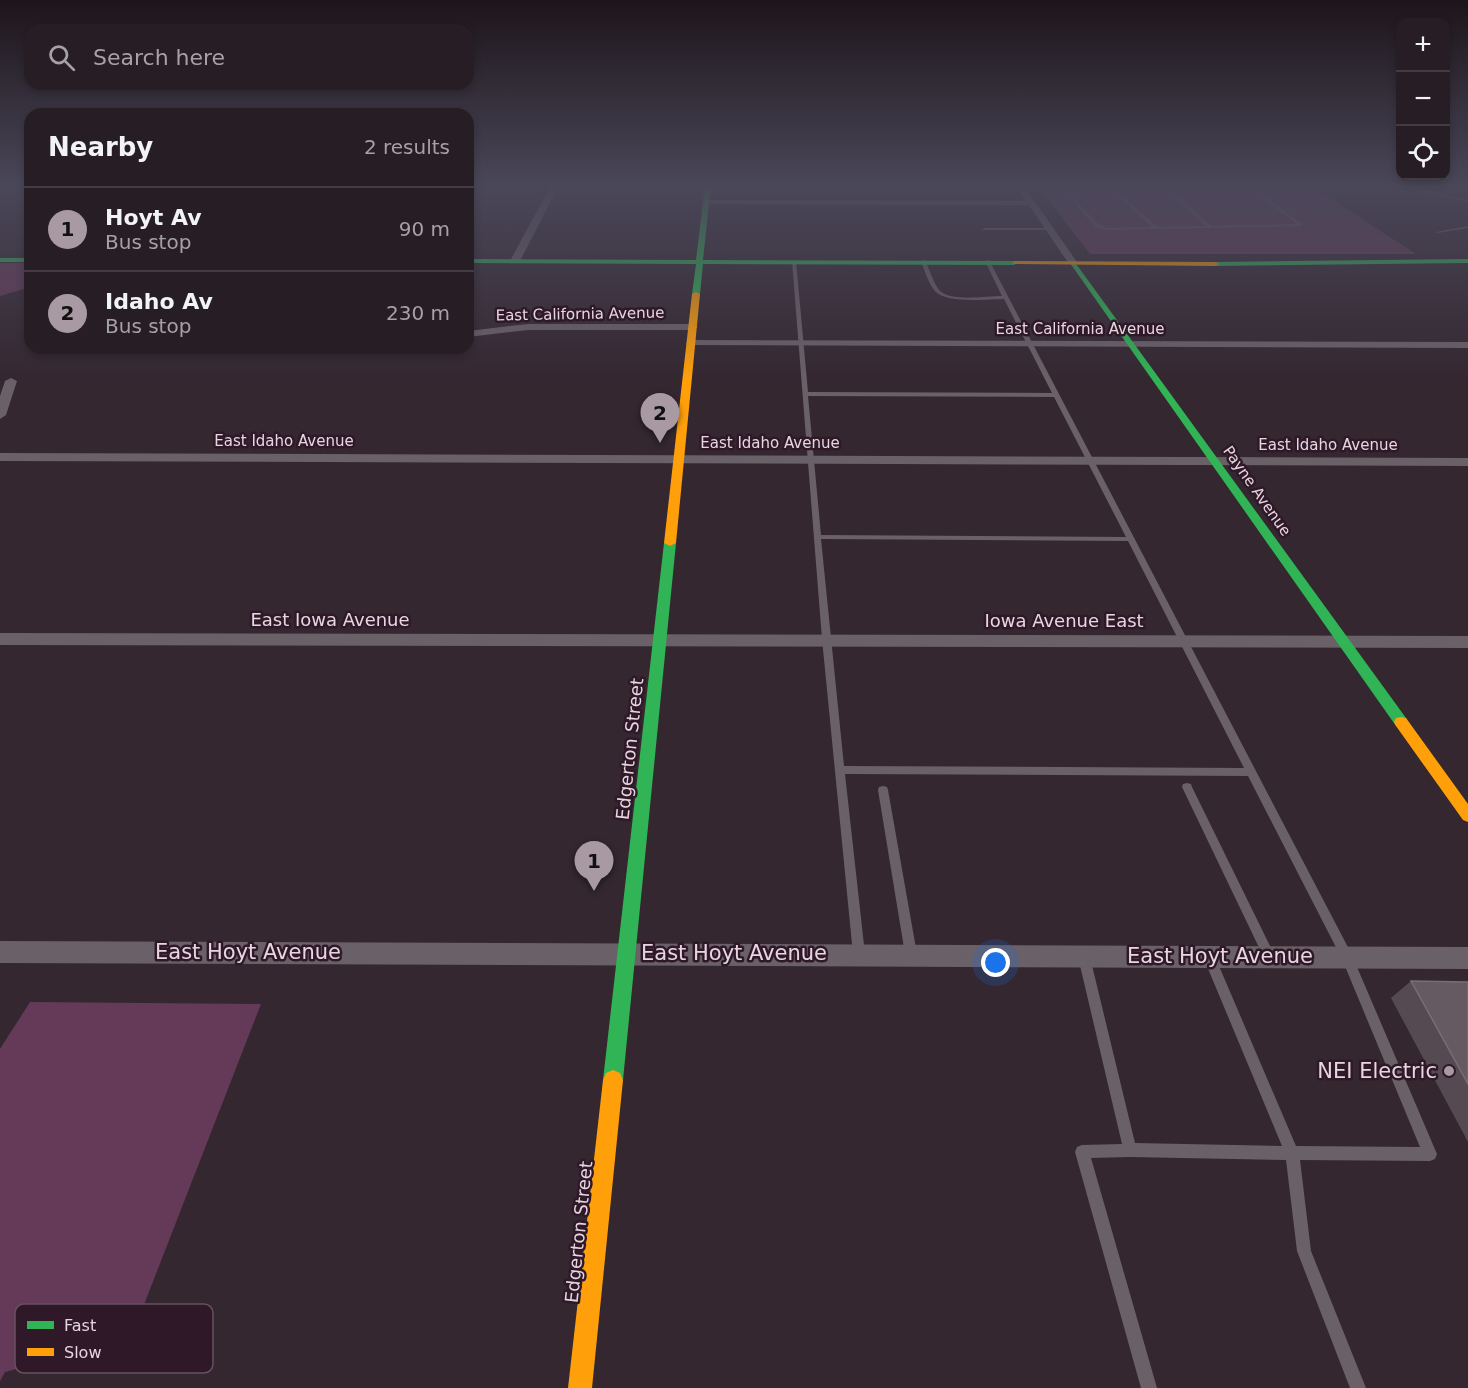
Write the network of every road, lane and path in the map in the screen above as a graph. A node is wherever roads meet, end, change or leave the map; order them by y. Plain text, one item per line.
1 (521, 250) edge
2 (700, 250) edge
3 (1065, 250) edge
4 (0, 260) edge
5 (24, 260) edge
6 (474, 261) edge
7 (515, 261) junction
8 (699, 261) junction
9 (794, 261) junction
10 (923, 261) junction
11 (987, 261) junction
12 (1468, 261) edge
13 (1072, 262) junction
14 (1006, 297) junction
15 (693, 327) junction
16 (474, 333) edge
17 (691, 343) junction
18 (801, 343) junction
19 (1031, 344) junction
20 (1132, 344) junction
21 (1468, 345) edge
22 (10, 381) dead end
23 (806, 394) junction
24 (1057, 395) junction
25 (0, 415) edge
26 (0, 457) edge
27 (679, 458) junction
28 (812, 459) junction
29 (1090, 461) junction
30 (1215, 461) junction
31 (1468, 462) edge
32 (818, 537) junction
33 (1131, 539) junction
34 (0, 639) edge
35 (660, 639) junction
36 (826, 639) junction
37 (1183, 641) junction
38 (1344, 641) junction
39 (1468, 642) edge
40 (840, 770) junction
41 (1251, 772) junction
42 (1186, 787) dead end
43 (883, 790) dead end
44 (1468, 816) edge
45 (0, 952) edge
46 (626, 953) junction
47 (860, 954) junction
48 (910, 954) junction
49 (1084, 955) junction
50 (1209, 956) junction
51 (1269, 956) junction
52 (1347, 957) junction
53 (1468, 958) edge
54 (1130, 1150) junction
55 (1292, 1153) junction
56 (580, 1388) edge
57 (1149, 1388) edge
58 (1358, 1388) edge

1 - 7 street
2 - 8 street, Edgerton Street
3 - 13 street, Payne Avenue
4 - 5 street
6 - 7 street
7 - 8 street
8 - 9 street
8 - 15 street, Edgerton Street
9 - 10 street
9 - 18 lane
10 - 11 street
10 - 14 lane
11 - 13 street
11 - 14 lane
12 - 13 street
13 - 20 street, Payne Avenue
14 - 19 lane
15 - 16 street, East California Avenue
15 - 17 street, Edgerton Street
17 - 18 street, East California Avenue
17 - 27 street, Edgerton Street
18 - 19 street, East California Avenue
18 - 23 lane
19 - 20 street, East California Avenue
19 - 24 lane
20 - 21 street, East California Avenue
20 - 30 street, Payne Avenue
22 - 25 street
23 - 24 lane
23 - 28 lane
24 - 29 lane
26 - 27 street, East Idaho Avenue
27 - 28 street, East Idaho Avenue
27 - 35 street, Edgerton Street
28 - 29 street, East Idaho Avenue
28 - 32 lane
29 - 30 street, East Idaho Avenue
29 - 33 lane
30 - 31 street, East Idaho Avenue
30 - 38 street, Payne Avenue
32 - 33 lane
32 - 36 lane
33 - 37 lane
34 - 35 street, East Iowa Avenue
35 - 36 street, Iowa Avenue East
35 - 46 street, Edgerton Street
36 - 37 street, Iowa Avenue East
36 - 40 lane
37 - 38 street, Iowa Avenue East
37 - 41 lane
38 - 39 street, Iowa Avenue East
38 - 44 street, Payne Avenue
40 - 41 lane
40 - 47 lane
41 - 52 lane
42 - 51 lane
43 - 48 lane
45 - 46 street, East Hoyt Avenue
46 - 47 street, East Hoyt Avenue
46 - 56 street, Edgerton Street
47 - 48 street, East Hoyt Avenue
48 - 49 street, East Hoyt Avenue
49 - 50 street, East Hoyt Avenue
49 - 54 lane
50 - 51 street, East Hoyt Avenue
50 - 55 lane
51 - 52 street, East Hoyt Avenue
52 - 53 street, East Hoyt Avenue
52 - 55 lane
54 - 55 lane
54 - 57 lane
55 - 58 lane

